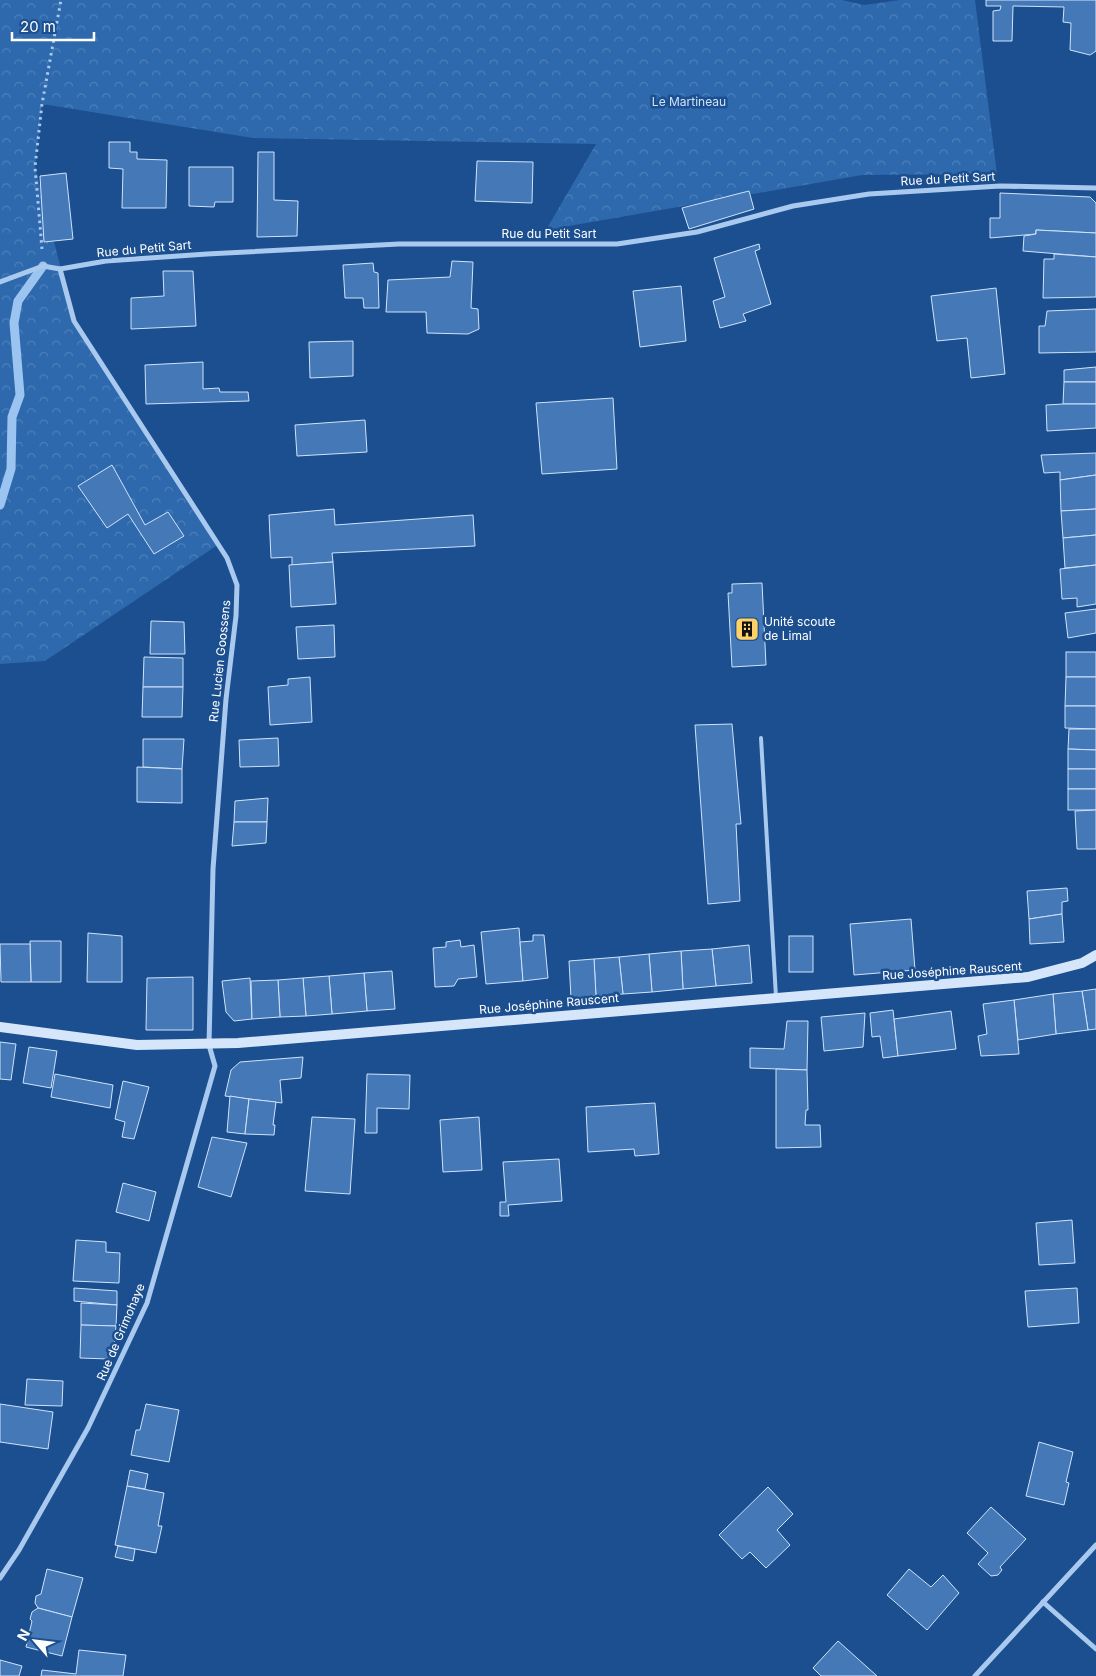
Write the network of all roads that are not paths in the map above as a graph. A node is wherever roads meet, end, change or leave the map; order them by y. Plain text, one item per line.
1 (1096, 188) edge
2 (60, 269) junction
3 (0, 282) edge
4 (761, 738) dead end
5 (1096, 955) edge
6 (776, 997) junction
7 (0, 1027) edge
8 (209, 1044) junction
9 (1096, 1544) edge
10 (0, 1578) edge
11 (1044, 1602) junction
12 (1096, 1649) edge
13 (975, 1676) edge

1 - 2 street, Rue du Petit Sart
2 - 3 street, Rue du Petit Sart
2 - 8 street, Rue Lucien Goossens
4 - 6 lane
5 - 6 street, Rue Joséphine Rauscent
6 - 8 street, Rue Joséphine Rauscent
7 - 8 street, Rue Joséphine Rauscent
8 - 10 street, Rue de Grimohaye
9 - 11 street
11 - 12 street
11 - 13 street

